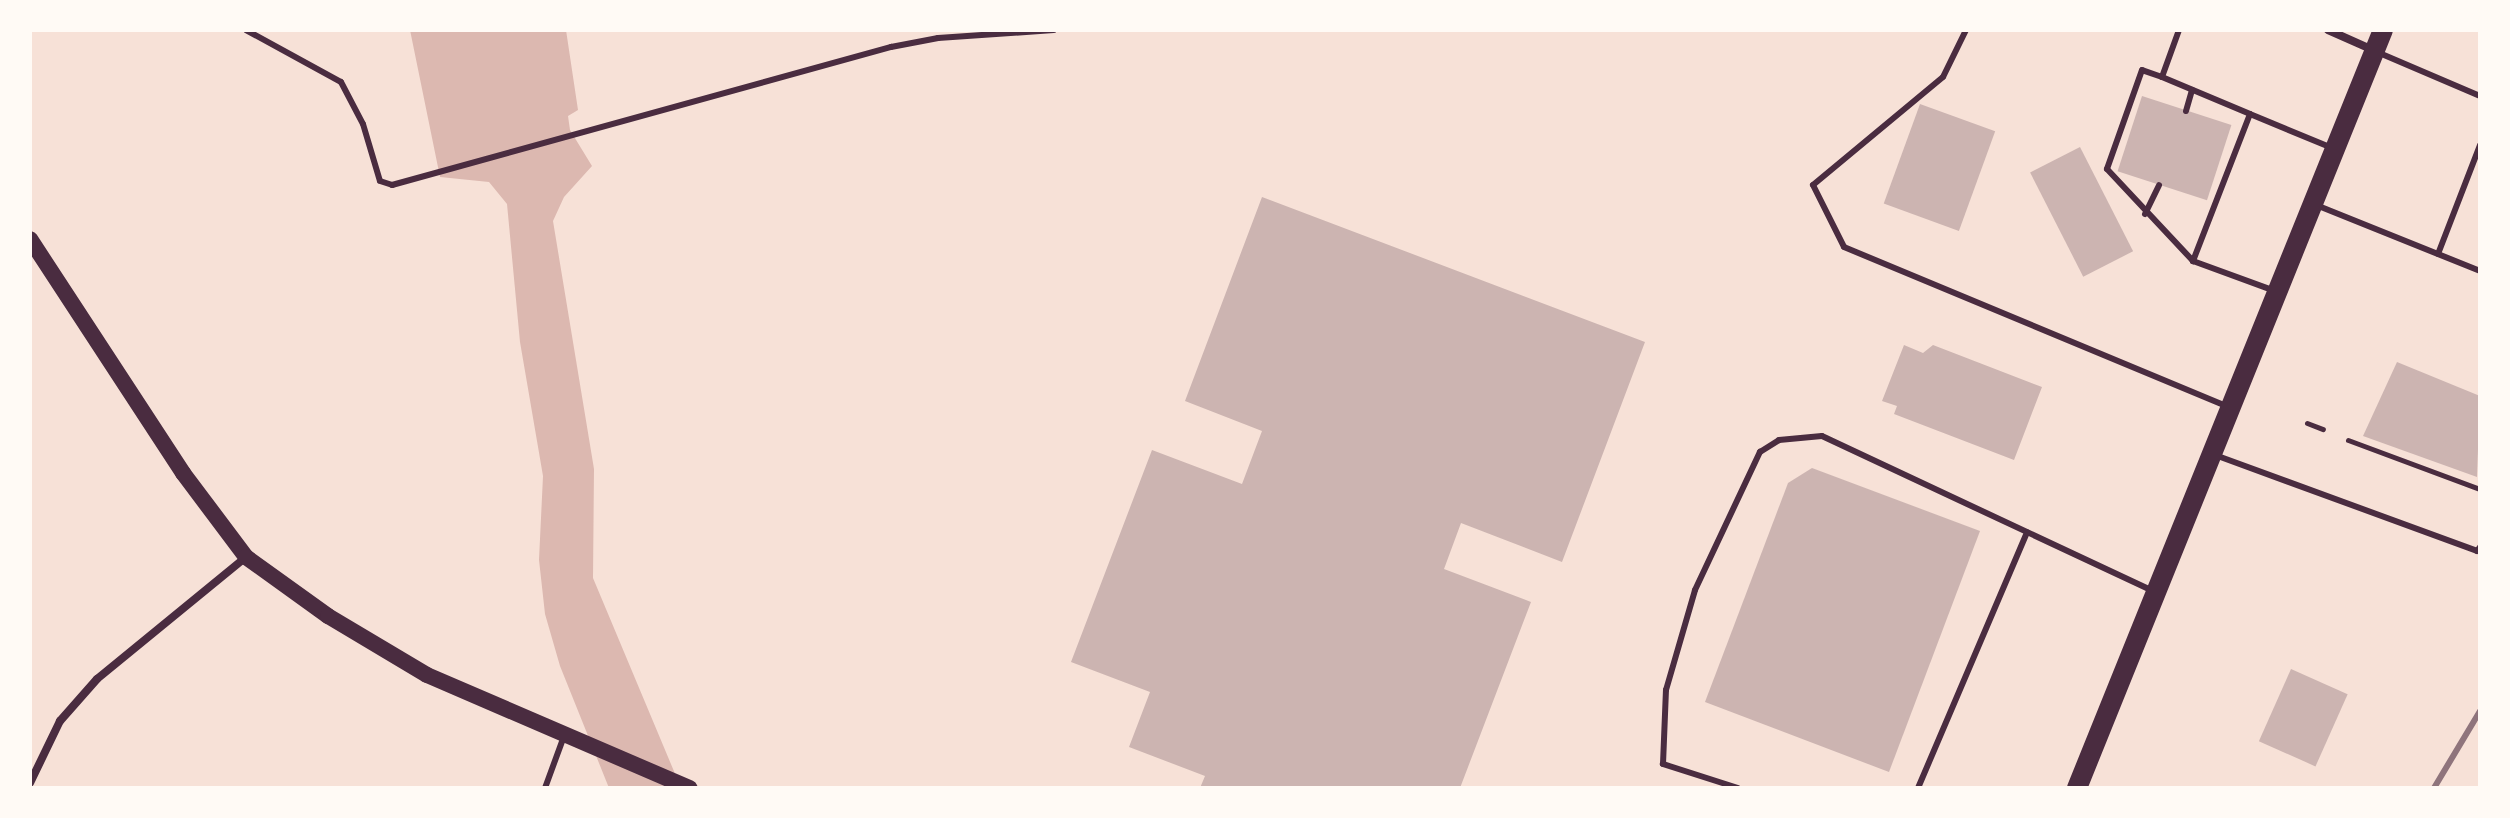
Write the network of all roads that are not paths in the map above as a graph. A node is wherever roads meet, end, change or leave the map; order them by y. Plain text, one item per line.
1 (246, 30) edge
2 (1054, 30) edge
3 (1966, 30) edge
4 (2179, 30) edge
5 (2328, 30) edge
6 (2383, 30) edge
7 (2374, 51) junction
8 (2162, 77) junction
9 (2192, 90) junction
10 (2480, 96) edge
11 (2186, 111) dead end
12 (2250, 114) junction
13 (2480, 145) edge
14 (2335, 149) junction
15 (2159, 185) dead end
16 (2313, 204) junction
17 (2145, 214) junction
18 (30, 239) edge
19 (2438, 254) junction
20 (2193, 261) junction
21 (2480, 271) edge
22 (2277, 292) junction
23 (2230, 408) junction
24 (2212, 454) junction
25 (2027, 532) junction
26 (2480, 547) edge
27 (246, 557) junction
28 (2156, 592) junction
29 (564, 736) junction
30 (30, 783) edge
31 (545, 788) edge
32 (690, 788) edge
33 (1738, 788) edge
34 (1918, 788) edge
35 (2077, 788) edge

1 - 2 lane
3 - 23 lane
4 - 8 lane
5 - 7 street
6 - 7 main road
7 - 10 lane
7 - 14 main road
8 - 9 lane
8 - 17 lane
9 - 11 lane
9 - 12 lane
12 - 14 lane
12 - 20 lane
13 - 19 lane
14 - 16 main road
15 - 17 lane
16 - 19 lane
16 - 22 main road
17 - 20 lane
18 - 27 main road
19 - 21 lane
20 - 22 lane
22 - 23 main road
23 - 24 main road
24 - 26 lane
24 - 28 main road
25 - 28 lane
25 - 33 lane
25 - 34 lane
27 - 29 main road
27 - 30 street
28 - 35 main road
29 - 31 lane
29 - 32 main road

